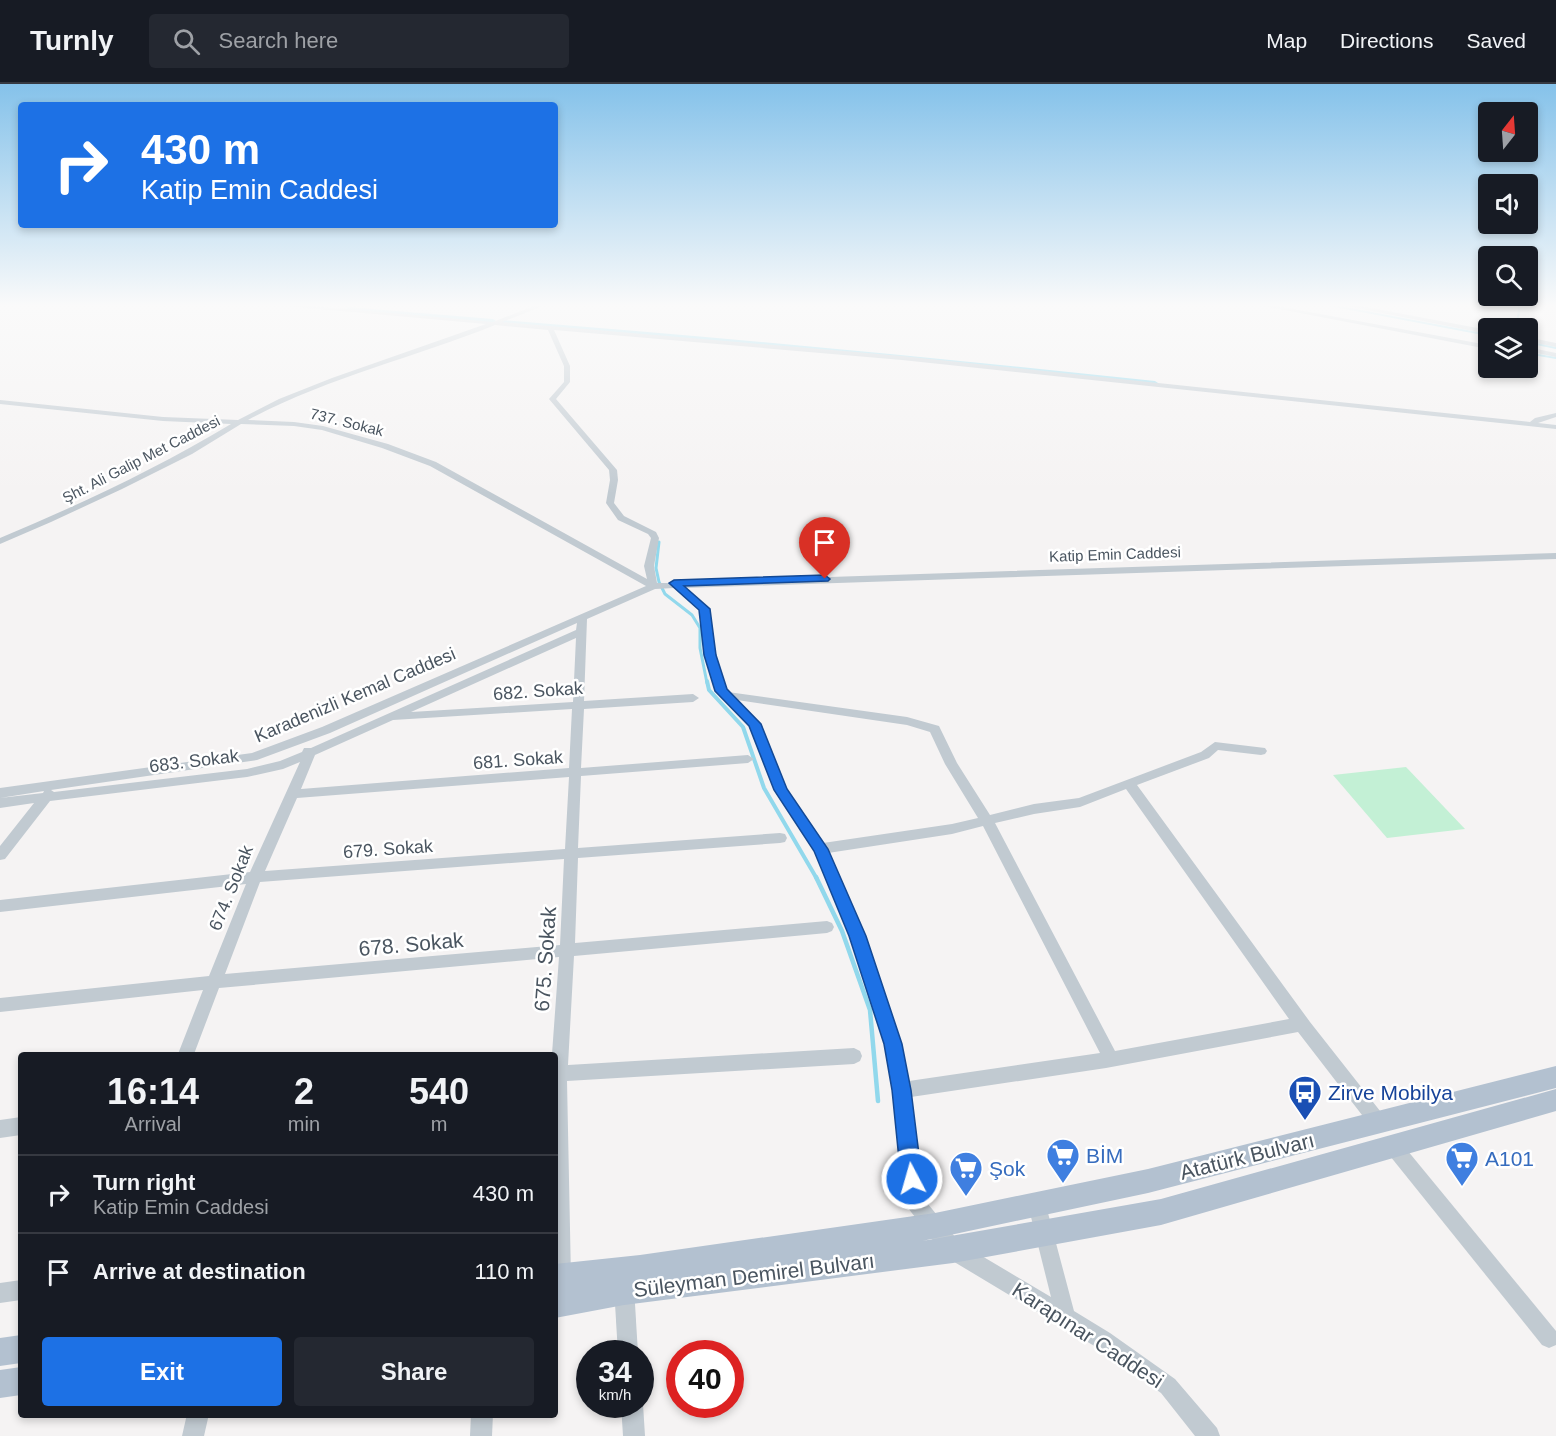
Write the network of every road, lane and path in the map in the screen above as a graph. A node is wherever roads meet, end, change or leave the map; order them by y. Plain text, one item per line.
1 (365, 367) edge
2 (567, 367) edge
3 (997, 367) edge
4 (0, 402) edge
5 (1556, 415) edge
6 (1535, 422) junction
7 (239, 423) junction
8 (1556, 427) edge
9 (0, 540) edge
10 (1556, 556) edge
11 (662, 585) junction
12 (581, 624) junction
13 (725, 695) junction
14 (693, 698) dead end
15 (579, 706) junction
16 (386, 718) junction
17 (302, 739) junction
18 (1261, 752) dead end
19 (310, 754) junction
20 (748, 759) dead end
21 (576, 774) junction
22 (1129, 784) junction
23 (51, 791) junction
24 (0, 793) edge
25 (292, 794) junction
26 (0, 803) edge
27 (987, 821) junction
28 (780, 838) dead end
29 (820, 849) junction
30 (572, 853) junction
31 (0, 855) edge
32 (255, 877) junction
33 (0, 906) edge
34 (827, 927) dead end
35 (567, 951) junction
36 (213, 982) junction
37 (0, 1005) edge
38 (1302, 1024) junction
39 (187, 1052) edge
40 (854, 1056) dead end
41 (1111, 1059) junction
42 (558, 1062) edge
43 (558, 1074) edge
44 (1556, 1077) edge
45 (902, 1090) junction
46 (1556, 1100) edge
47 (1378, 1122) junction
48 (18, 1126) edge
49 (0, 1129) edge
50 (1392, 1145) junction
51 (1037, 1205) junction
52 (558, 1211) edge
53 (935, 1226) junction
54 (1046, 1233) junction
55 (953, 1250) junction
56 (558, 1277) edge
57 (624, 1280) junction
58 (18, 1290) edge
59 (0, 1293) edge
60 (558, 1304) edge
61 (1066, 1318) junction
62 (1549, 1338) dead end
63 (627, 1340) edge
64 (18, 1349) edge
65 (0, 1352) edge
66 (18, 1381) edge
67 (0, 1384) edge
68 (197, 1418) edge
69 (482, 1418) edge
70 (633, 1418) edge
71 (193, 1436) edge
72 (481, 1436) edge
73 (634, 1436) edge
74 (1209, 1436) edge

1 - 7 street, Şht. Ali Galip Met Caddesi
2 - 11 street
3 - 6 street
4 - 7 street, 737. Sokak
5 - 6 street
6 - 8 street
7 - 9 street, Şht. Ali Galip Met Caddesi
7 - 11 street, 737. Sokak
10 - 11 street, Katip Emin Caddesi
11 - 12 street, Karadenizli Kemal Caddesi
11 - 13 street, 737. Sokak
12 - 15 street, 675. Sokak
12 - 16 street, 683. Sokak
12 - 17 street, Karadenizli Kemal Caddesi
13 - 27 street
13 - 29 street
14 - 15 street, 682. Sokak
15 - 16 street, 682. Sokak
15 - 21 street, 675. Sokak
16 - 19 street, 683. Sokak
17 - 19 street
17 - 23 street, Karadenizli Kemal Caddesi
18 - 22 street
19 - 23 street, 683. Sokak
19 - 25 street, 674. Sokak
20 - 21 street, 681. Sokak
21 - 25 street, 681. Sokak
21 - 30 street, 675. Sokak
22 - 27 street
22 - 38 street
23 - 24 street, Karadenizli Kemal Caddesi
23 - 26 street, 683. Sokak
23 - 31 street
25 - 32 street, 674. Sokak
27 - 29 street
27 - 41 street
28 - 30 street, 679. Sokak
29 - 45 street
30 - 32 street, 679. Sokak
30 - 35 street, 675. Sokak
32 - 33 street, 679. Sokak
32 - 36 street, 674. Sokak
34 - 35 street, 678. Sokak
35 - 36 street, 678. Sokak
35 - 42 street, 675. Sokak
36 - 37 street, 678. Sokak
36 - 39 street, 674. Sokak
38 - 41 street
38 - 47 street
40 - 43 street
41 - 45 street
44 - 47 main road, Atatürk Bulvarı
45 - 53 street
46 - 50 main road, Atatürk Bulvarı
47 - 51 main road, Atatürk Bulvarı
48 - 49 street
50 - 54 main road, Atatürk Bulvarı
50 - 62 street
51 - 53 main road, Atatürk Bulvarı
51 - 54 street
52 - 56 street, 675. Sokak
53 - 55 street
53 - 57 main road, Süleyman Demirel Bulvarı
54 - 55 main road, Atatürk Bulvarı
54 - 61 street
55 - 57 main road, Süleyman Demirel Bulvarı
55 - 61 street, Karapınar Caddesi
56 - 57 main road, Süleyman Demirel Bulvarı
57 - 60 main road, Süleyman Demirel Bulvarı
57 - 63 street
58 - 59 street
61 - 74 street, Karapınar Caddesi
64 - 65 main road
66 - 67 main road
68 - 71 street
69 - 72 street
70 - 73 street

